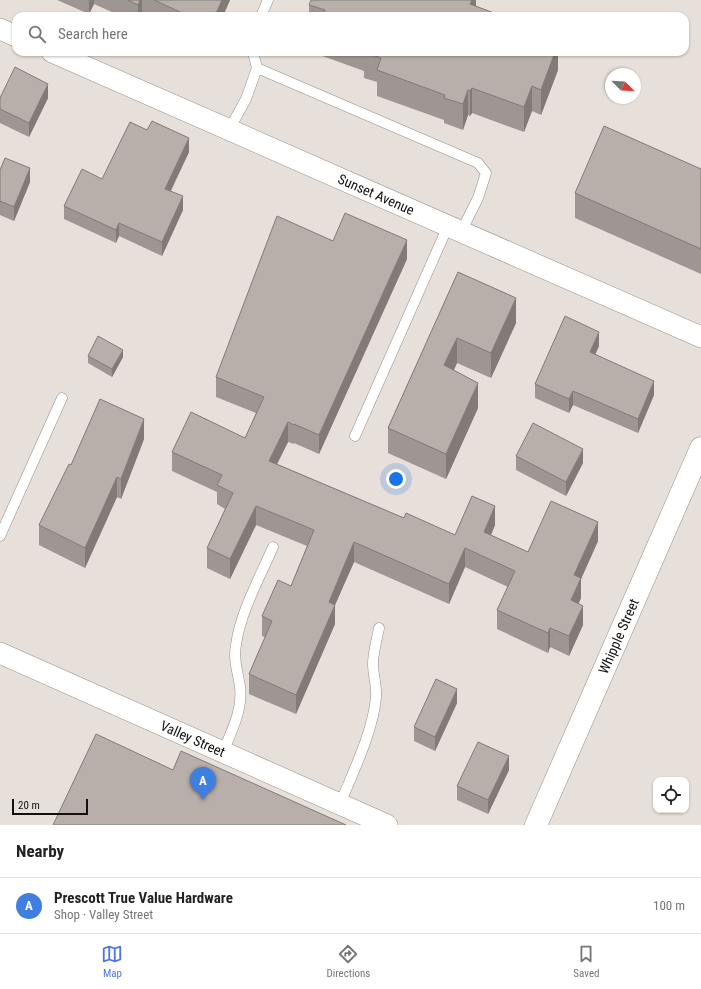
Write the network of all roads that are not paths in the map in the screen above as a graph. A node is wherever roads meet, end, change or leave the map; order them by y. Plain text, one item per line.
1 (268, 0) edge
2 (263, 12) edge
3 (0, 29) edge
4 (12, 34) edge
5 (61, 56) edge
6 (254, 56) edge
7 (257, 68) junction
8 (229, 130) junction
9 (454, 229) junction
10 (701, 337) edge
11 (62, 398) dead end
12 (355, 436) dead end
13 (701, 448) edge
14 (0, 536) edge
15 (273, 547) dead end
16 (379, 628) dead end
17 (0, 652) edge
18 (223, 752) junction
19 (340, 804) junction
20 (387, 825) edge
21 (536, 825) edge

1 - 2 lane
3 - 4 street
5 - 8 street, Sunset Avenue
6 - 7 lane
7 - 8 lane
7 - 9 lane
8 - 9 street, Sunset Avenue
9 - 10 street, Sunset Avenue
9 - 12 lane
11 - 14 lane
13 - 21 street, Whipple Street
15 - 18 lane
16 - 19 lane
17 - 18 street, Valley Street
18 - 19 street, Valley Street
19 - 20 street, Valley Street

